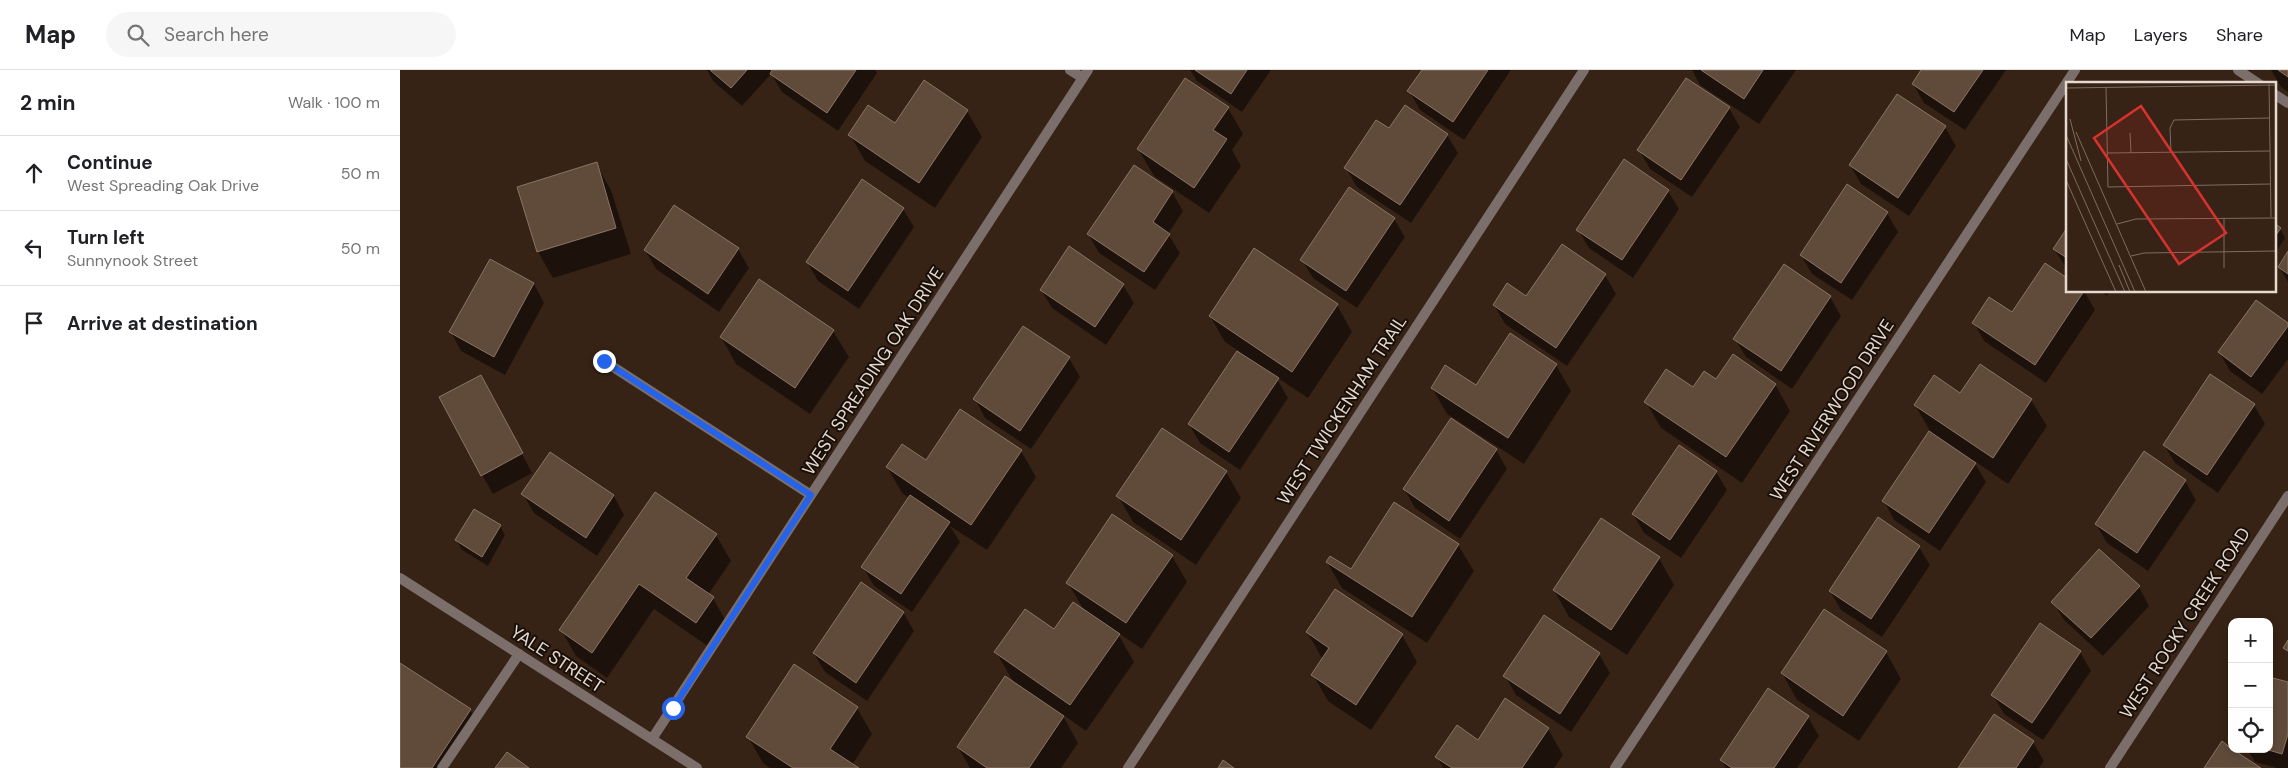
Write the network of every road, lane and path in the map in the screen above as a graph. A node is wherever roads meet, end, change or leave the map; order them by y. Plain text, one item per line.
1 (1070, 70) edge
2 (1584, 70) edge
3 (2075, 70) edge
4 (2238, 70) edge
5 (1086, 74) edge
6 (2067, 82) edge
7 (2256, 82) edge
8 (2066, 84) edge
9 (2276, 95) edge
10 (2288, 103) edge
11 (604, 361) dead end
12 (811, 495) junction
13 (2288, 496) edge
14 (400, 578) edge
15 (519, 654) junction
16 (652, 739) junction
17 (442, 768) edge
18 (697, 768) edge
19 (1128, 768) edge
20 (1615, 768) edge
21 (2110, 768) edge

1 - 5 street
2 - 19 street, WEST TWICKENHAM TRAIL
3 - 6 street, WEST RIVERWOOD DRIVE
4 - 7 street
5 - 12 street, WEST SPREADING OAK DRIVE
8 - 20 street, WEST RIVERWOOD DRIVE
9 - 10 street
11 - 12 street
12 - 16 street, WEST SPREADING OAK DRIVE
13 - 21 street, WEST ROCKY CREEK ROAD
14 - 15 street, YALE STREET
15 - 16 street, YALE STREET
15 - 17 street
16 - 18 street, YALE STREET

